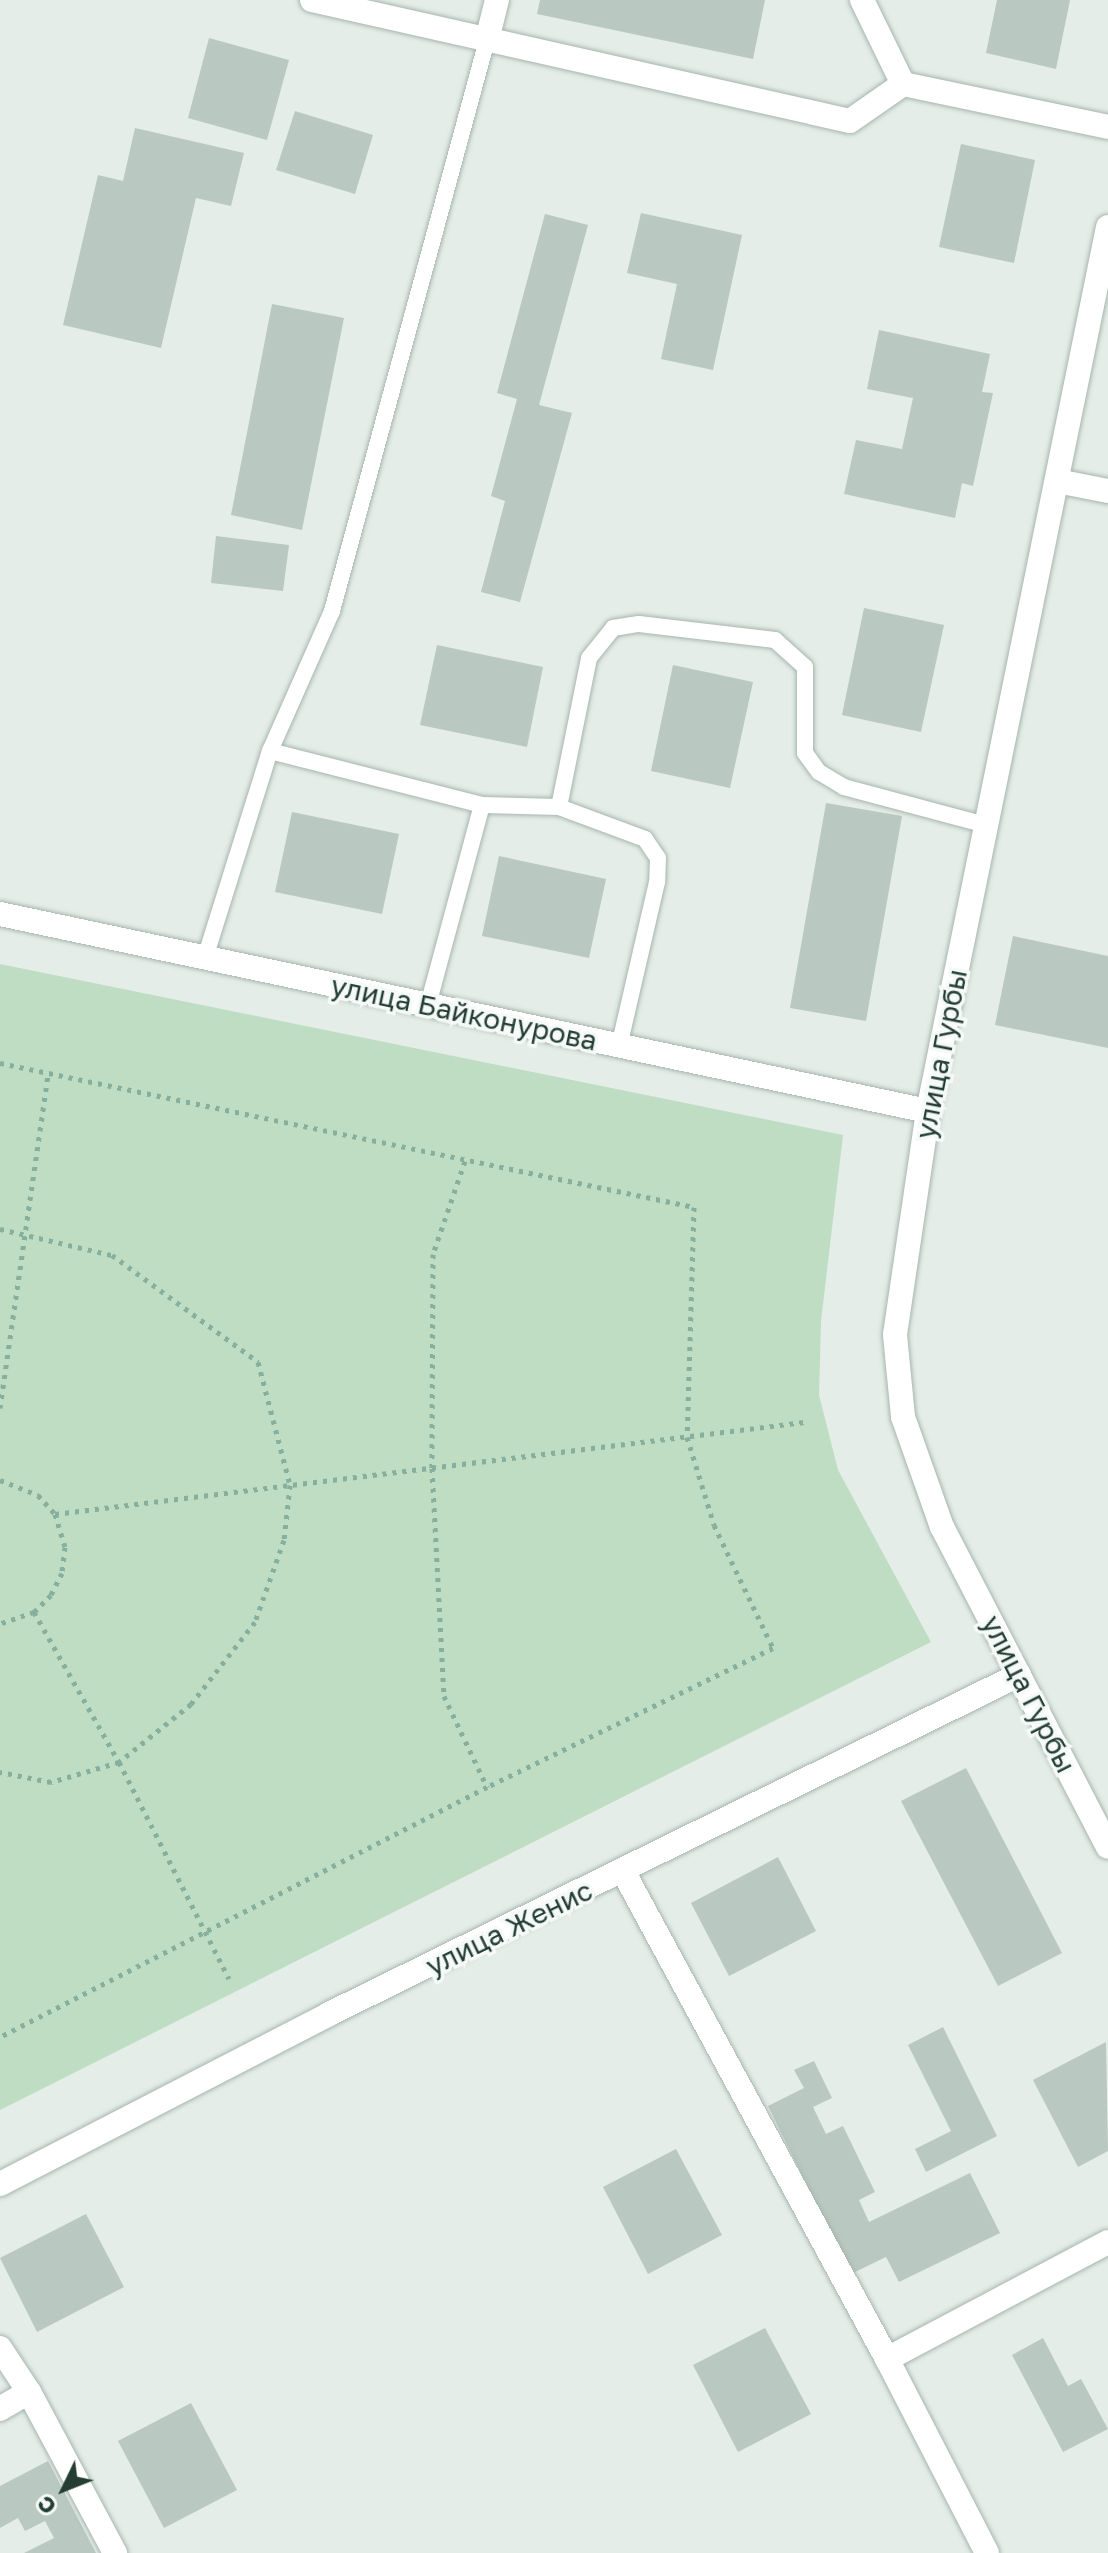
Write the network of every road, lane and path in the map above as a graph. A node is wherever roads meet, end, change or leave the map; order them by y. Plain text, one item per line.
1 (312, 0) edge
2 (497, 0) edge
3 (862, 0) edge
4 (487, 40) junction
5 (903, 84) junction
6 (1108, 127) edge
7 (1108, 227) edge
8 (1057, 481) junction
9 (1108, 491) edge
10 (270, 751) junction
11 (482, 805) junction
12 (559, 807) junction
13 (986, 825) junction
14 (0, 914) edge
15 (205, 958) junction
16 (428, 1005) junction
17 (619, 1046) junction
18 (0, 1063) edge
19 (48, 1074) junction
20 (928, 1111) junction
21 (465, 1161) junction
22 (0, 1229) edge
23 (27, 1236) junction
24 (0, 1408) edge
25 (804, 1422) dead end
26 (687, 1437) junction
27 (432, 1468) junction
28 (0, 1480) edge
29 (290, 1485) junction
30 (55, 1514) junction
31 (34, 1612) junction
32 (0, 1624) edge
33 (1019, 1675) junction
34 (119, 1762) junction
35 (0, 1772) edge
36 (487, 1787) junction
37 (1108, 1847) edge
38 (624, 1873) junction
39 (206, 1931) junction
40 (229, 1979) dead end
41 (0, 2037) edge
42 (0, 2184) edge
43 (1108, 2242) edge
44 (0, 2348) edge
45 (887, 2359) junction
46 (29, 2392) junction
47 (0, 2409) edge
48 (115, 2553) edge
49 (987, 2553) edge

1 - 4 street
2 - 4 street
3 - 5 street
4 - 5 street
4 - 10 lane
5 - 6 street
7 - 8 street, улица Гурбы
8 - 9 street
8 - 13 street, улица Гурбы
10 - 11 lane
10 - 15 lane
11 - 12 lane
11 - 16 lane
12 - 13 lane
12 - 17 lane
13 - 20 street, улица Гурбы
14 - 15 street, улица Байконурова
15 - 16 street, улица Байконурова
16 - 17 street, улица Байконурова
17 - 20 street, улица Байконурова
18 - 19 path
19 - 21 path
19 - 23 path
20 - 33 street, улица Гурбы
21 - 26 path
21 - 27 path
22 - 23 path
23 - 24 path
23 - 29 path
25 - 26 path
26 - 27 path
26 - 36 path
27 - 29 path
27 - 36 path
28 - 30 path
29 - 30 path
29 - 34 path
30 - 31 path
31 - 32 path
31 - 34 path
33 - 37 street, улица Гурбы
33 - 38 street, улица Женис
34 - 35 path
34 - 39 path
36 - 39 path
38 - 42 street, улица Женис
38 - 45 street
39 - 40 path
39 - 41 path
43 - 45 street
44 - 46 street
45 - 49 street
46 - 47 street
46 - 48 street

